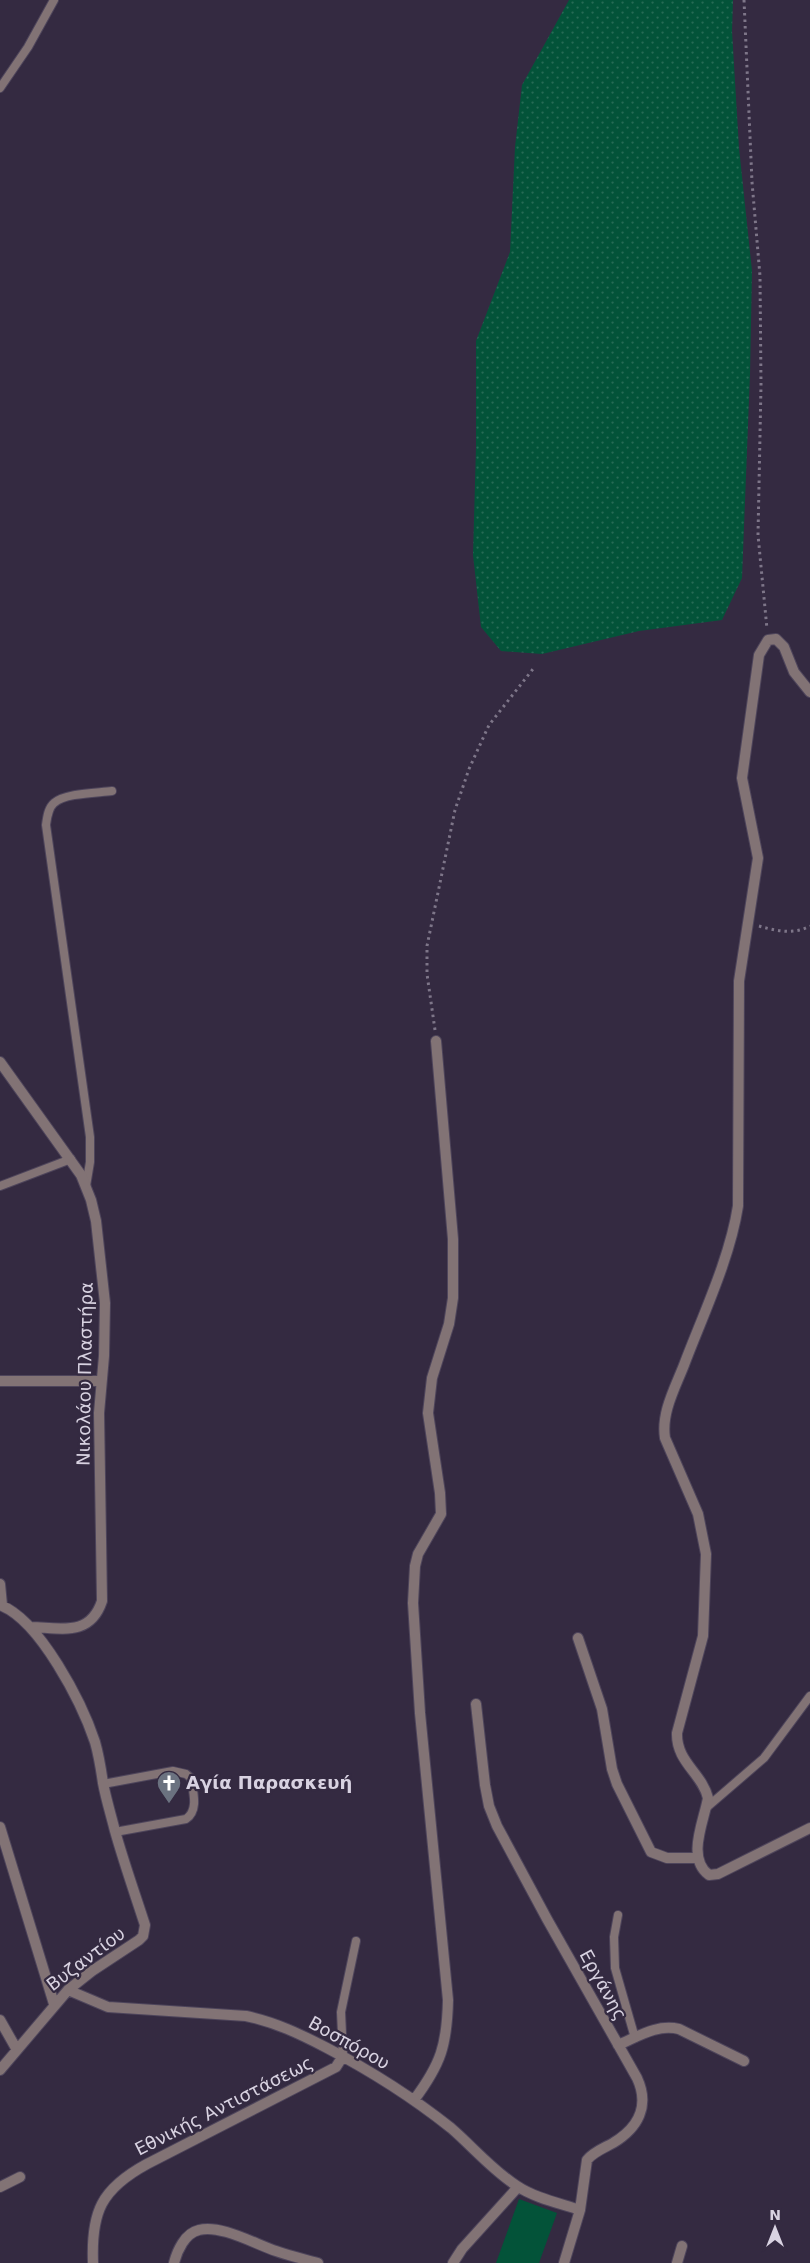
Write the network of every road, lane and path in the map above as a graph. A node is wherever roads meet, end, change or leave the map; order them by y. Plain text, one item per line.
1 (54, 0) edge
2 (744, 0) edge
3 (0, 88) edge
4 (768, 640) junction
5 (533, 669) dead end
6 (810, 692) edge
7 (112, 791) dead end
8 (749, 923) junction
9 (810, 926) edge
10 (436, 1041) joint
11 (0, 1062) edge
12 (71, 1159) junction
13 (0, 1186) edge
14 (86, 1186) junction
15 (0, 1381) edge
16 (101, 1381) junction
17 (0, 1584) edge
18 (1, 1605) edge
19 (31, 1627) junction
20 (578, 1638) dead end
21 (810, 1696) edge
22 (476, 1704) dead end
23 (103, 1784) junction
24 (706, 1808) junction
25 (810, 1828) edge
26 (115, 1832) junction
27 (1, 1833) edge
28 (697, 1858) junction
29 (618, 1915) dead end
30 (356, 1941) dead end
31 (68, 1990) junction
32 (54, 2004) junction
33 (0, 2020) edge
34 (635, 2038) junction
35 (618, 2045) junction
36 (17, 2050) junction
37 (343, 2056) junction
38 (744, 2061) dead end
39 (0, 2070) edge
40 (414, 2100) junction
41 (20, 2177) dead end
42 (0, 2187) edge
43 (518, 2187) junction
44 (580, 2210) junction
45 (682, 2246) dead end
46 (93, 2263) edge
47 (174, 2263) edge
48 (318, 2263) edge
49 (453, 2263) edge
50 (564, 2263) edge
51 (677, 2263) edge

1 - 3 lane
2 - 4 path
4 - 6 street
4 - 8 street
5 - 10 path
7 - 14 lane
8 - 9 path
8 - 24 street
10 - 40 street
11 - 12 street, Νικολάου Πλαστήρα
12 - 13 lane
12 - 14 street, Νικολάου Πλαστήρα
14 - 16 street, Νικολάου Πλαστήρα
15 - 16 street
16 - 19 street, Νικολάου Πλαστήρα
17 - 18 street
18 - 19 street
19 - 23 street
20 - 28 street
21 - 24 lane
22 - 35 street, Εργάνης
23 - 26 street
23 - 26 lane
24 - 28 street
25 - 28 street
26 - 31 street, Βυζαντίου
27 - 32 street
29 - 34 lane
30 - 37 lane
31 - 32 street, Βυζαντίου
31 - 37 street, Βοσπόρου
32 - 36 street, Βυζαντίου
33 - 36 street
34 - 35 street
34 - 38 street
35 - 44 street, Εργάνης
36 - 39 street, Βυζαντίου
37 - 40 street, Βοσπόρου
37 - 46 street, Εθνικής Αντιστάσεως
40 - 43 street, Βοσπόρου
41 - 42 street
43 - 44 street, Βοσπόρου
43 - 49 street
44 - 50 street, Εργάνης
45 - 51 street
47 - 48 street

